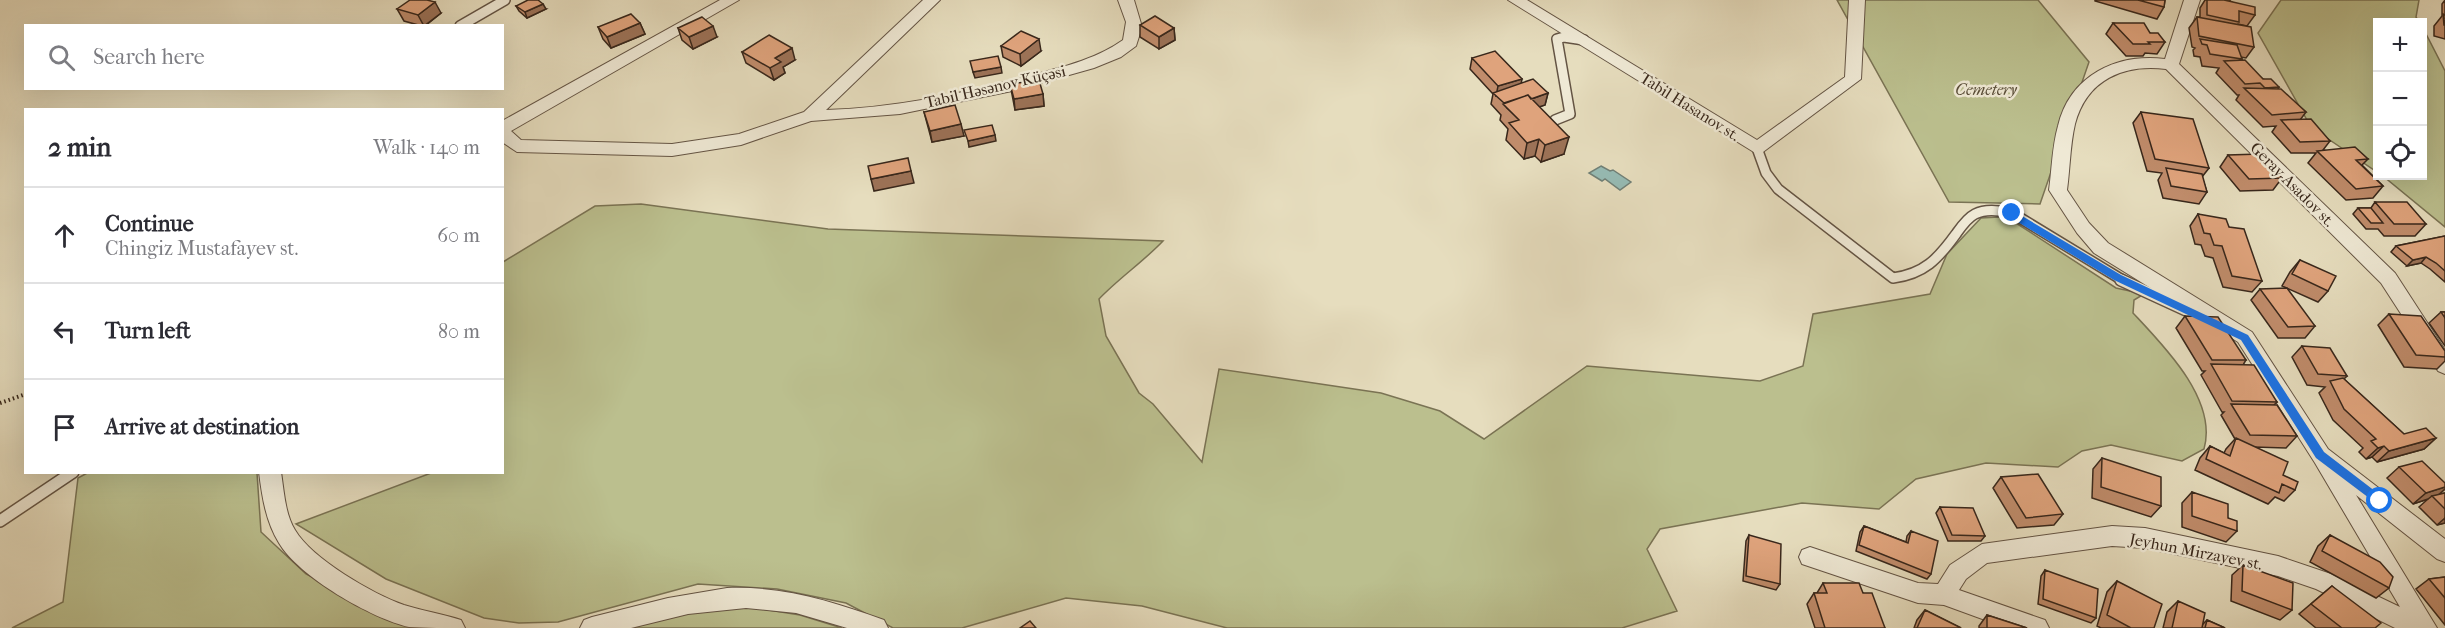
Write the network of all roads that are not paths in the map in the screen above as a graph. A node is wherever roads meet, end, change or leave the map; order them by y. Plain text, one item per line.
1 (505, 0) edge
2 (932, 0) edge
3 (1126, 0) edge
4 (1516, 0) edge
5 (1857, 0) edge
6 (2192, 0) edge
7 (728, 1) edge
8 (463, 24) edge
9 (1584, 40) junction
10 (2171, 65) junction
11 (810, 116) junction
12 (1555, 120) edge
13 (504, 130) edge
14 (504, 133) edge
15 (1757, 148) junction
16 (2245, 337) junction
17 (2445, 366) edge
18 (2320, 455) junction
19 (70, 474) edge
20 (270, 474) edge
21 (0, 521) edge
22 (2445, 552) edge
23 (1810, 557) dead end
24 (1944, 595) junction
25 (453, 628) edge
26 (592, 628) edge
27 (876, 628) edge
28 (2037, 628) edge
29 (2419, 628) edge
30 (2425, 628) edge

1 - 8 lane
2 - 11 street, Tabil Həsənov Küçəsi
3 - 11 street, Tabil Həsənov Küçəsi
4 - 9 street, Tabil Hasanov st.
5 - 15 street, Tabil Hasanov st.
6 - 10 street
7 - 13 street, Tabil Həsənov Küçəsi
9 - 12 lane
9 - 15 street, Tabil Hasanov st.
10 - 16 street
10 - 17 street, Geray Asadov st.
11 - 14 street, Tabil Həsənov Küçəsi
15 - 16 lane
16 - 18 street
18 - 22 street
18 - 30 street
19 - 21 lane
20 - 25 street
23 - 24 street
24 - 28 street
24 - 29 street, Jeyhun Mirzayev st.
26 - 27 street

